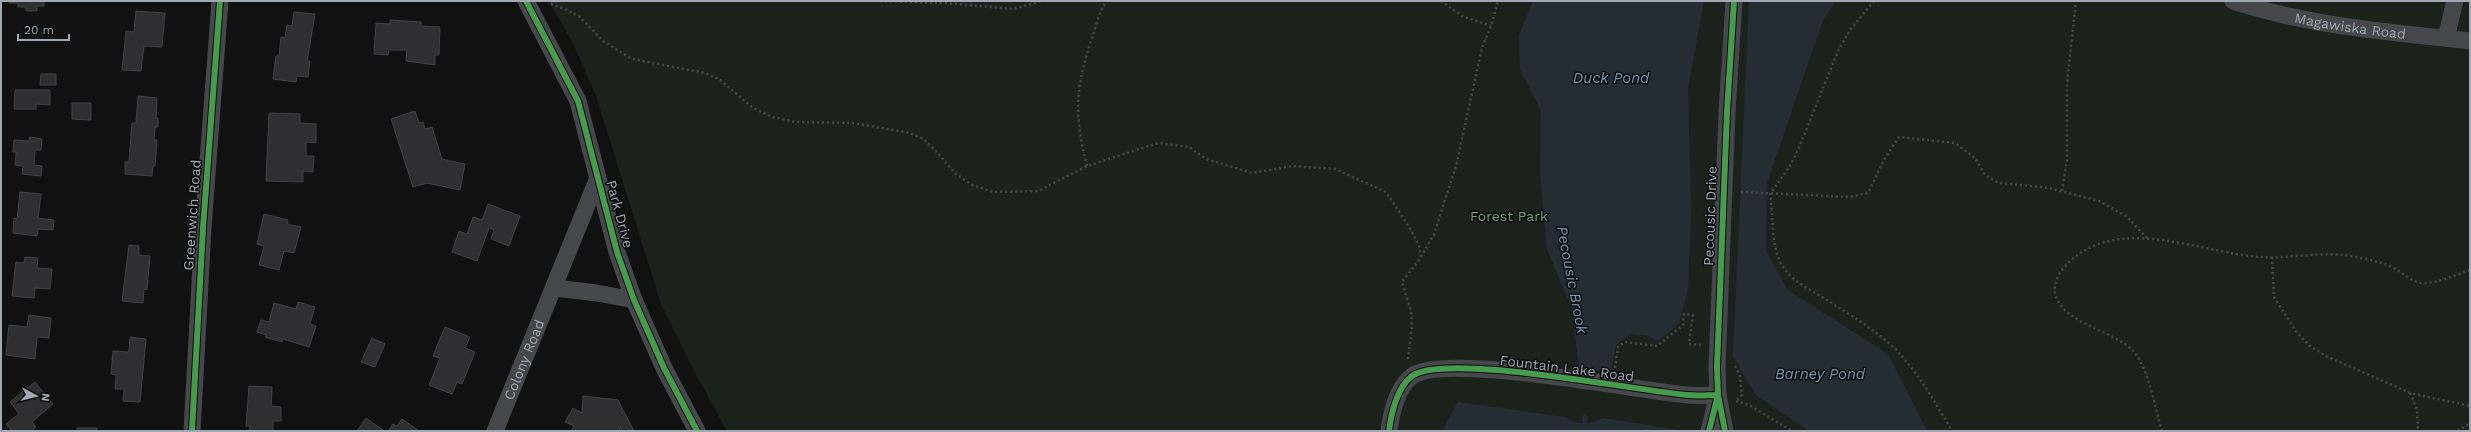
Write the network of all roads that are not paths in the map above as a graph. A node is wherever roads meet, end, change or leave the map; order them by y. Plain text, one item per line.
1 (220, 1) edge
2 (526, 1) edge
3 (1734, 1) edge
4 (2233, 1) edge
5 (2455, 1) edge
6 (2446, 38) junction
7 (2470, 41) edge
8 (598, 178) junction
9 (555, 288) junction
10 (634, 300) junction
11 (1718, 398) junction
12 (192, 431) edge
13 (494, 431) edge
14 (697, 431) edge
15 (1389, 431) edge
16 (1709, 431) edge
17 (1725, 431) edge

1 - 12 street, Greenwich Road
2 - 8 street, Park Drive
3 - 11 street, Pecousic Drive
4 - 6 street, Magawiska Road
5 - 6 street
6 - 7 street, Magawiska Road
8 - 9 street, Colony Road
8 - 10 street, Park Drive
9 - 10 street
9 - 13 street, Colony Road
10 - 14 street, Park Drive
11 - 15 street, Fountain Lake Road
11 - 16 street
11 - 17 street, Pecousic Drive

